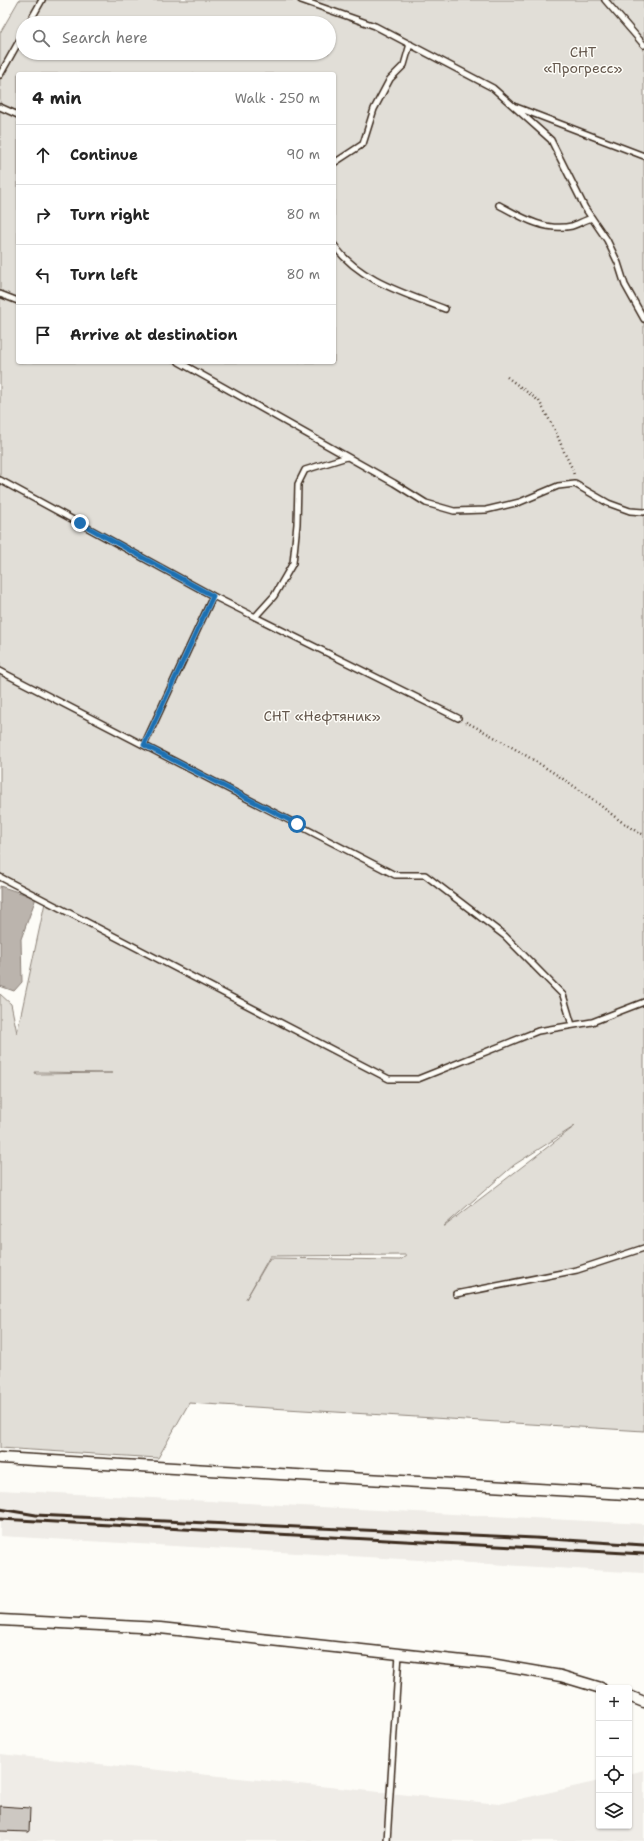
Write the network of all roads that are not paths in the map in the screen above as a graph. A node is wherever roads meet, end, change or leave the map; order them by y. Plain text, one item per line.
1 (42, 0) edge
2 (301, 0) edge
3 (605, 0) edge
4 (33, 16) edge
5 (410, 44) junction
6 (644, 45) edge
7 (16, 46) edge
8 (0, 74) edge
9 (513, 106) junction
10 (0, 107) edge
11 (16, 114) edge
12 (644, 156) edge
13 (336, 162) edge
14 (499, 205) dead end
15 (592, 218) junction
16 (336, 248) edge
17 (0, 294) edge
18 (16, 300) edge
19 (446, 309) dead end
20 (644, 319) edge
21 (183, 364) edge
22 (347, 457) junction
23 (0, 480) edge
24 (644, 512) edge
25 (213, 596) junction
26 (255, 617) junction
27 (0, 671) edge
28 (458, 718) road end
29 (144, 745) junction
30 (0, 877) edge
31 (644, 1002) edge
32 (572, 1025) junction
33 (644, 1248) edge
34 (456, 1294) dead end
35 (0, 1458) edge
36 (644, 1495) edge
37 (1, 1620) edge
38 (399, 1654) junction
39 (596, 1686) edge
40 (632, 1697) edge
41 (644, 1702) edge
42 (387, 1841) edge

1 - 4 lane
2 - 5 lane
3 - 6 lane
5 - 9 lane
5 - 13 lane
7 - 8 lane
9 - 12 lane
9 - 15 lane
10 - 11 lane
14 - 15 lane
15 - 20 lane
16 - 19 lane
17 - 18 lane
21 - 22 lane
22 - 24 lane
22 - 26 lane
23 - 25 lane
25 - 26 lane
25 - 29 lane
26 - 28 lane
27 - 29 lane
29 - 32 lane
30 - 32 lane
31 - 32 lane
33 - 34 lane
35 - 36 street
37 - 38 street
38 - 39 street
38 - 42 lane
40 - 41 street

